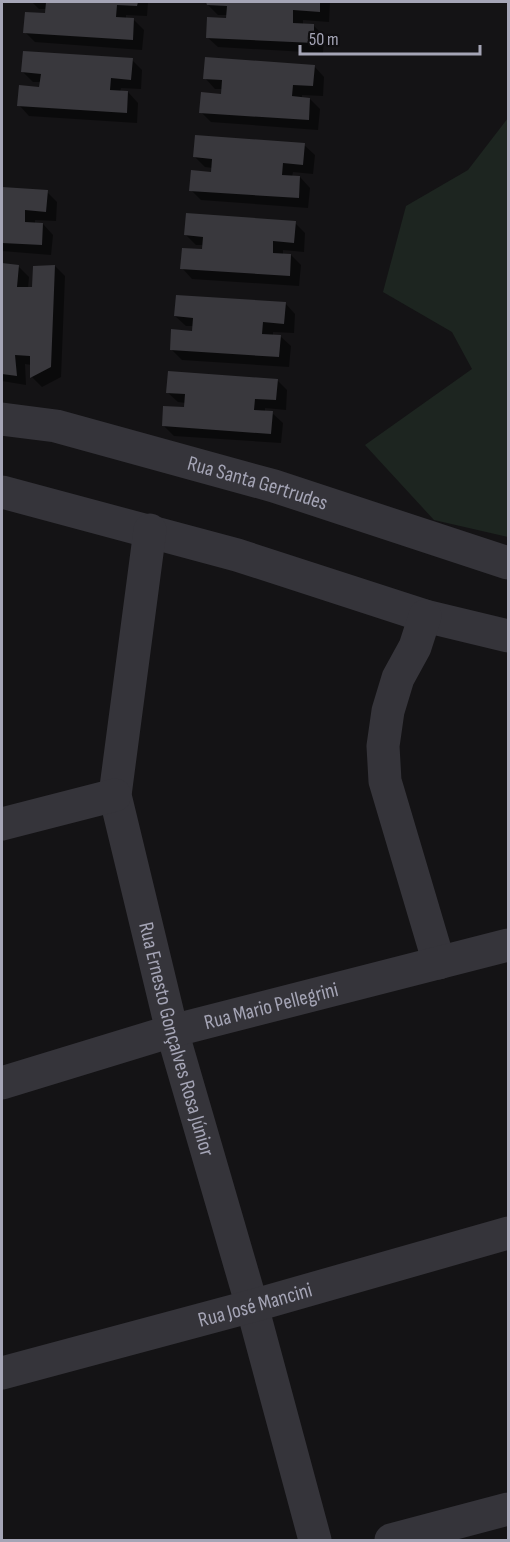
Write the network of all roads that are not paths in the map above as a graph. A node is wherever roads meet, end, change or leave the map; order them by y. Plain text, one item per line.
1 (2, 419) edge
2 (2, 492) edge
3 (150, 530) junction
4 (508, 563) edge
5 (425, 616) junction
6 (508, 636) edge
7 (115, 795) junction
8 (2, 824) edge
9 (508, 945) edge
10 (439, 963) junction
11 (172, 1031) junction
12 (2, 1083) edge
13 (508, 1233) edge
14 (252, 1306) junction
15 (2, 1373) edge
16 (508, 1509) edge
17 (315, 1540) edge
18 (391, 1540) edge

1 - 4 street, Rua Santa Gertrudes
2 - 3 street
3 - 5 street
3 - 7 street, Rua Ernesto Gonçalves Rosa Júnior
5 - 6 street
5 - 10 street
7 - 8 street
7 - 11 street, Rua Ernesto Gonçalves Rosa Júnior
9 - 10 street, Rua Mario Pellegrini
10 - 11 street, Rua Mario Pellegrini
11 - 12 street, Rua Mario Pellegrini
11 - 14 street, Rua Ernesto Gonçalves Rosa Júnior
13 - 14 street, Rua José Mancini
14 - 15 street, Rua José Mancini
14 - 17 street, Rua Ernesto Gonçalves Rosa Júnior
16 - 18 street

